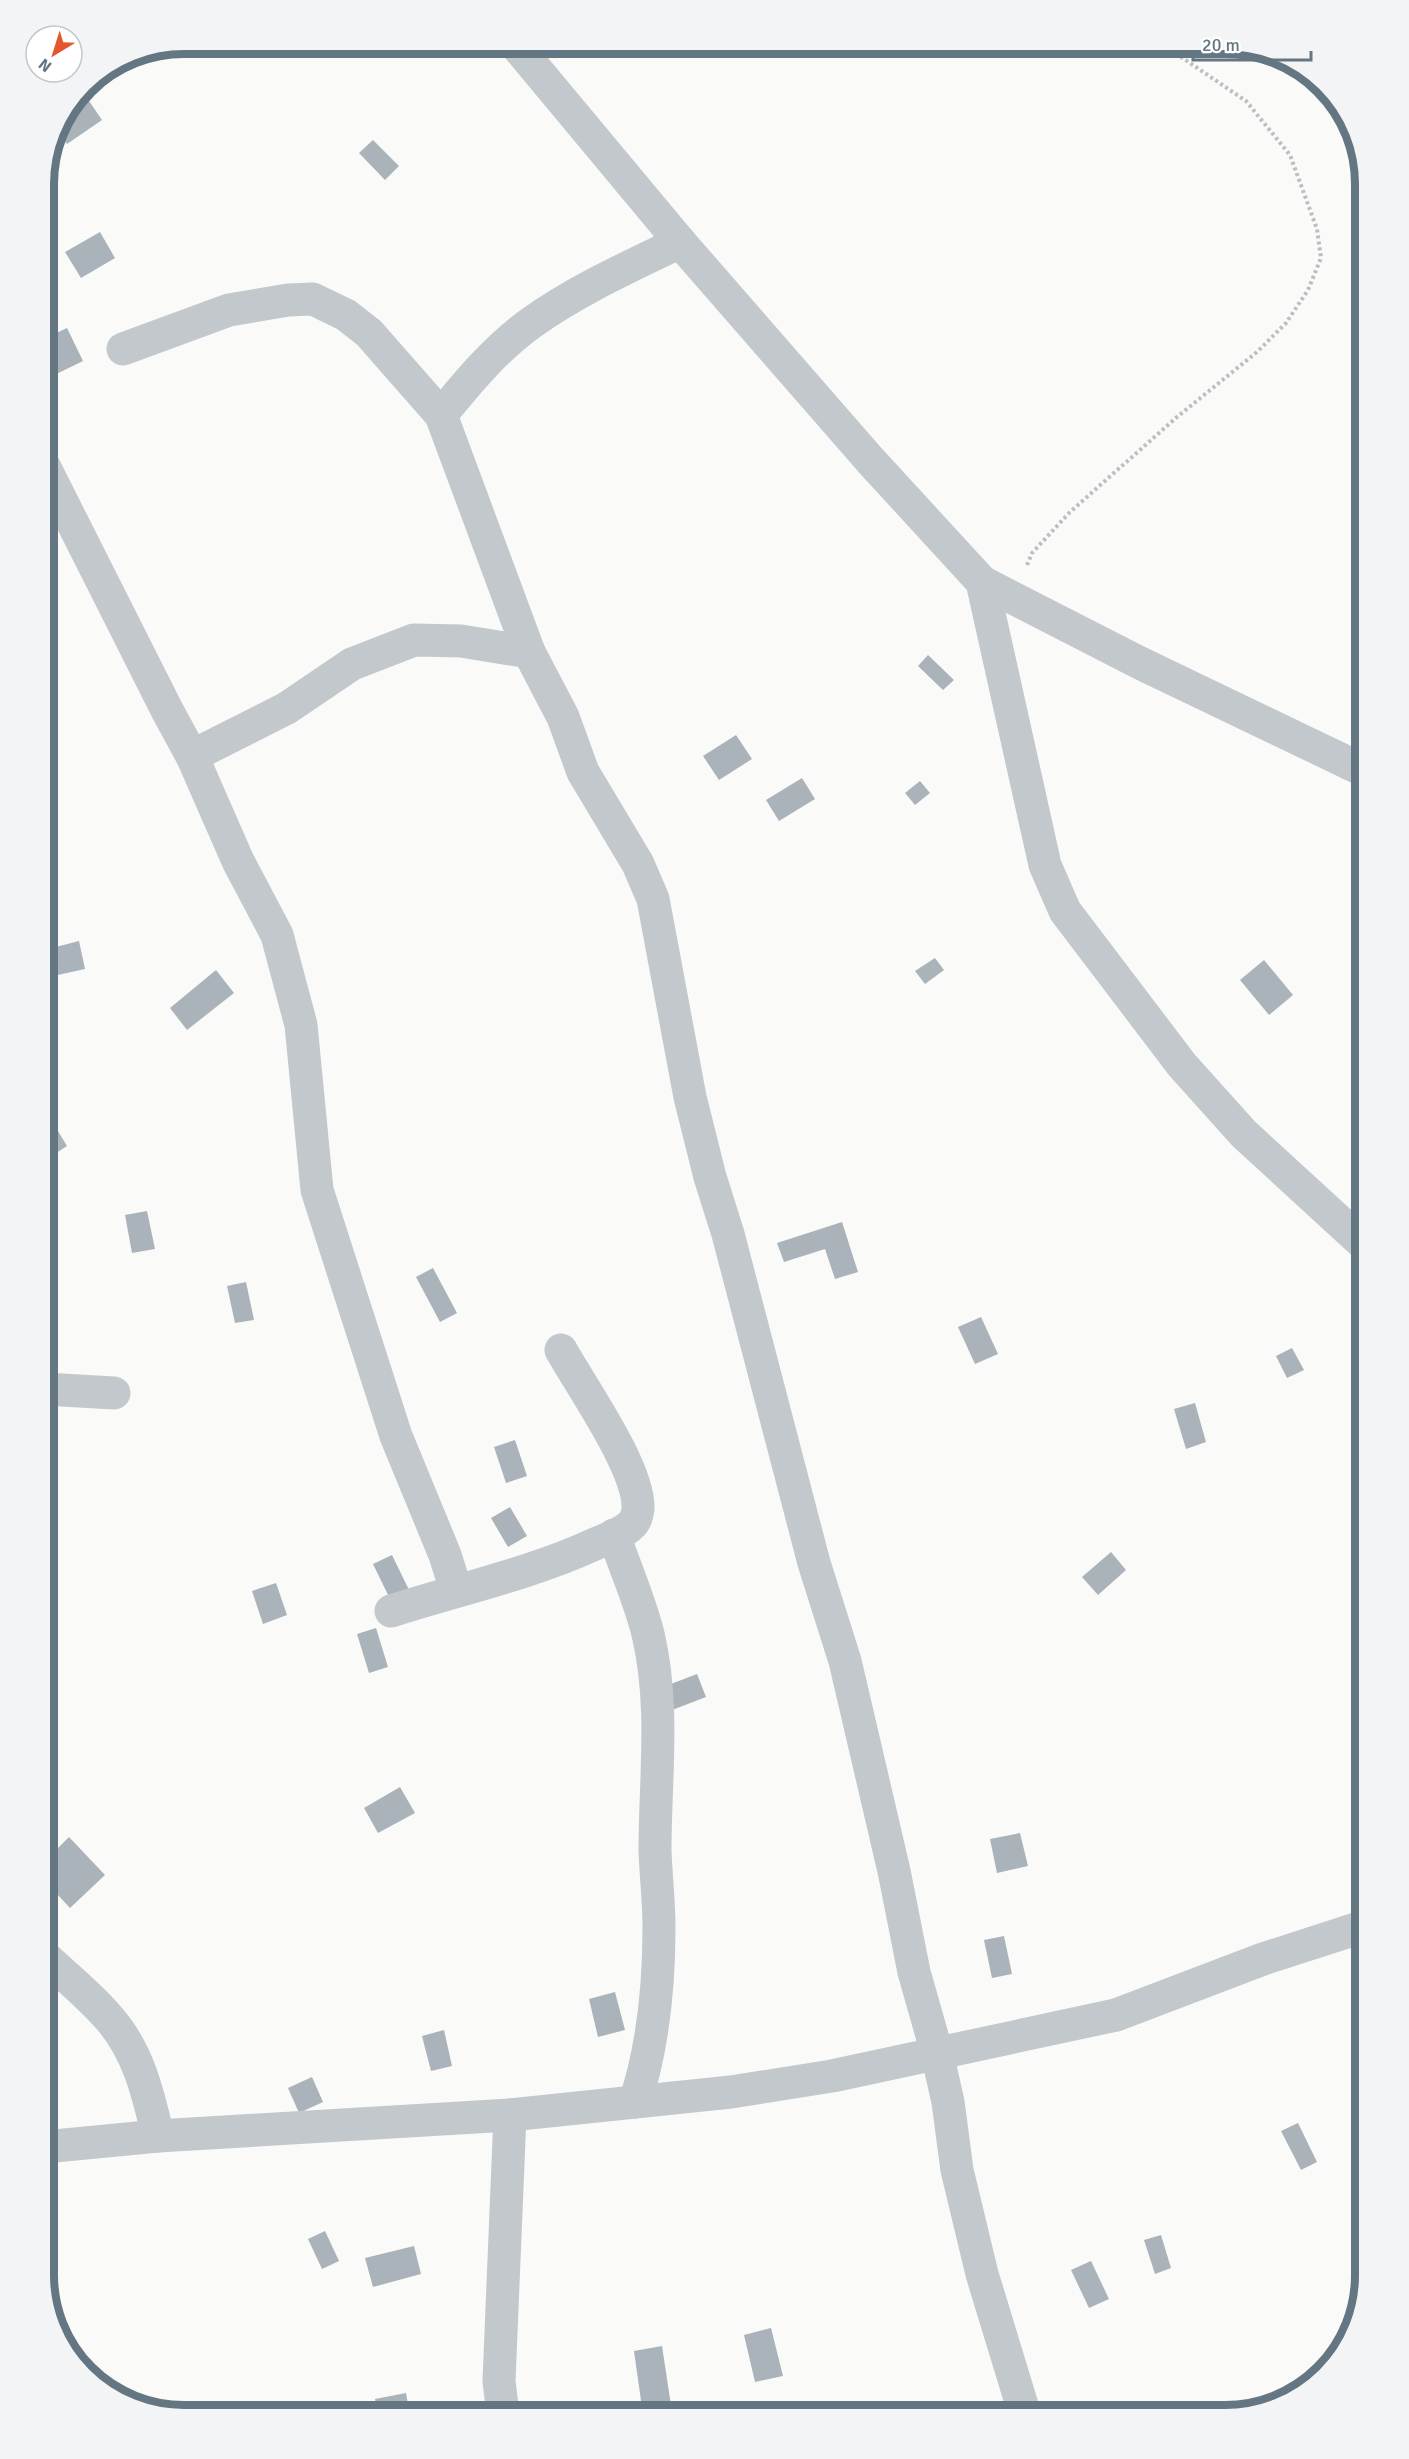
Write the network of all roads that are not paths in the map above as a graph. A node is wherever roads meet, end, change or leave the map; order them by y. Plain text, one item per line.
1 (523, 54) edge
2 (680, 242) junction
3 (123, 348) dead end
4 (441, 416) junction
5 (54, 486) edge
6 (982, 582) junction
7 (529, 652) junction
8 (192, 756) junction
9 (1355, 766) edge
10 (1355, 1236) edge
11 (561, 1350) dead end
12 (54, 1390) edge
13 (114, 1393) dead end
14 (614, 1535) junction
15 (456, 1590) junction
16 (391, 1611) dead end
17 (1355, 1929) edge
18 (54, 1965) edge
19 (937, 2053) junction
20 (635, 2102) junction
21 (510, 2115) junction
22 (158, 2136) junction
23 (54, 2145) edge
24 (502, 2405) edge
25 (1022, 2405) edge

1 - 2 street
2 - 4 street
2 - 6 street
3 - 4 street
4 - 7 street
5 - 8 street
6 - 9 street
6 - 10 street
7 - 8 street
7 - 19 street
8 - 15 street
11 - 14 street
12 - 13 street
14 - 15 street
14 - 20 street
15 - 16 street
17 - 19 street
18 - 22 street
19 - 20 street
19 - 25 street
20 - 21 street
21 - 22 street
21 - 24 street
22 - 23 street

